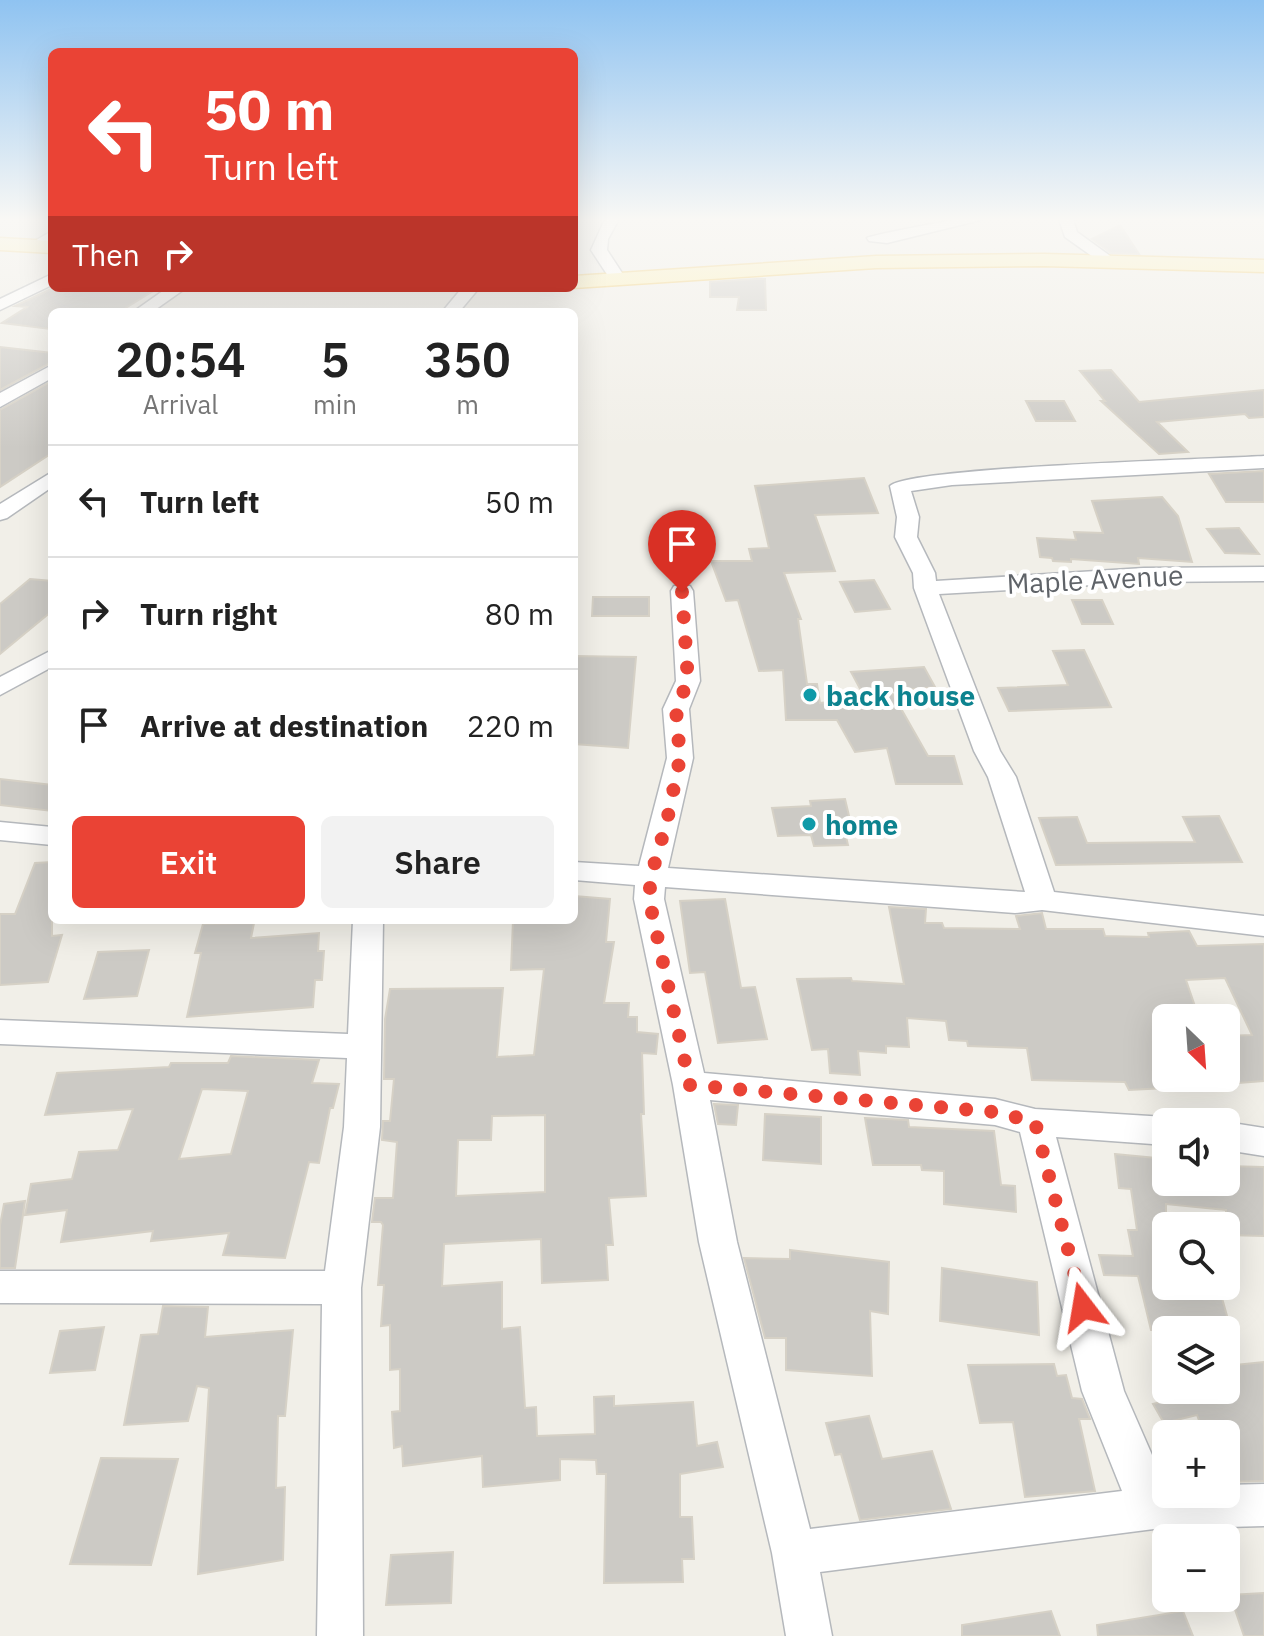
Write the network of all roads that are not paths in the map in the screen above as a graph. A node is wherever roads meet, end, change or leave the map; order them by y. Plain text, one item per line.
1 (167, 295) edge
2 (147, 308) edge
3 (48, 372) edge
4 (0, 401) edge
5 (1264, 462) edge
6 (48, 480) edge
7 (10, 500) edge
8 (0, 514) edge
9 (1264, 574) edge
10 (925, 588) junction
11 (682, 591) dead end
12 (48, 659) edge
13 (0, 687) edge
14 (0, 831) edge
15 (48, 836) edge
16 (578, 871) edge
17 (651, 876) junction
18 (1042, 900) junction
19 (368, 924) edge
20 (1264, 926) edge
21 (0, 1032) edge
22 (366, 1047) junction
23 (690, 1085) junction
24 (1035, 1122) junction
25 (1152, 1130) edge
26 (1240, 1138) edge
27 (1264, 1142) edge
28 (0, 1287) edge
29 (342, 1288) junction
30 (1152, 1505) edge
31 (1264, 1505) edge
32 (1240, 1506) edge
33 (1154, 1508) edge
34 (794, 1553) junction
35 (340, 1636) edge
36 (809, 1636) edge

1 - 2 street
3 - 4 street
5 - 10 street
6 - 7 street
7 - 8 street
9 - 10 street, Maple Avenue
10 - 18 street
11 - 17 street
12 - 13 street
14 - 15 street
16 - 17 street
17 - 18 street
17 - 23 street
18 - 20 street
19 - 22 street
21 - 22 street
22 - 29 street
23 - 24 street
23 - 34 street
24 - 25 street
24 - 30 street
26 - 27 street
28 - 29 street
29 - 35 street
31 - 32 street
33 - 34 street
34 - 36 street

